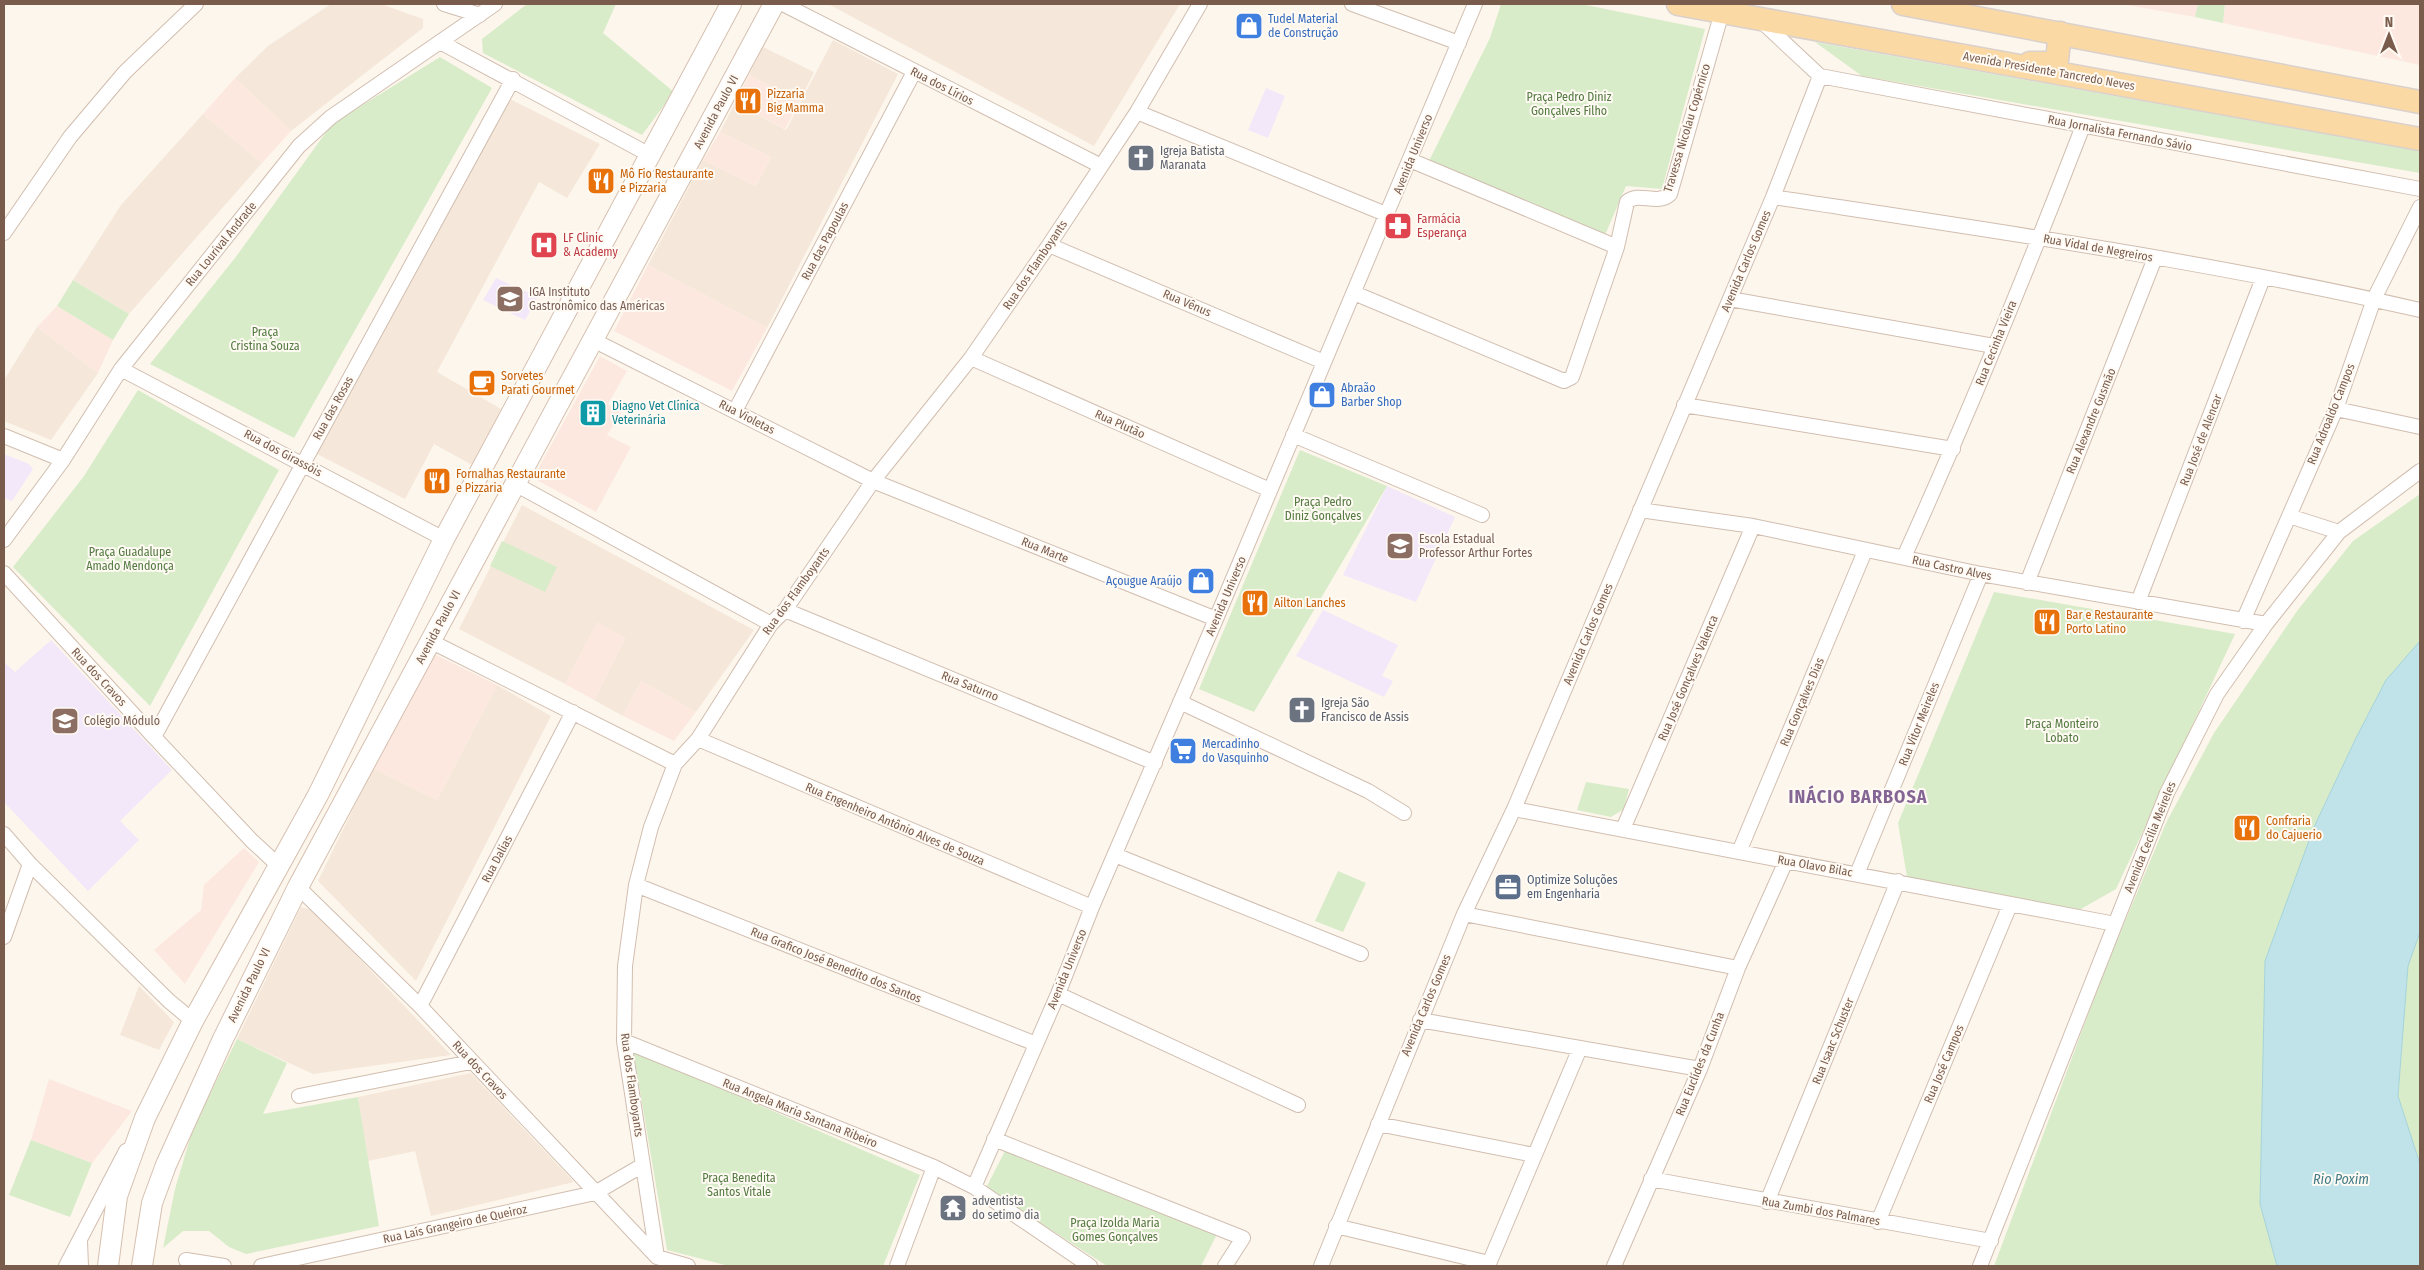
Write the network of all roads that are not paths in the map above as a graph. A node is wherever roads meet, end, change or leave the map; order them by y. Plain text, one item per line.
1 (196, 4) edge
2 (444, 4) edge
3 (495, 4) edge
4 (731, 4) edge
5 (774, 4) edge
6 (783, 4) edge
7 (1200, 4) edge
8 (1352, 4) edge
9 (1475, 4) edge
10 (1678, 4) edge
11 (1903, 4) edge
12 (1722, 12) junction
13 (480, 15) junction
14 (1760, 20) junction
15 (2060, 33) junction
16 (442, 42) junction
17 (1459, 43) junction
18 (2168, 56) junction
19 (2007, 64) junction
20 (914, 72) junction
21 (1820, 76) junction
22 (513, 79) junction
23 (2099, 79) junction
24 (2420, 102) edge
25 (1137, 112) junction
26 (2083, 126) junction
27 (2420, 139) edge
28 (650, 155) junction
29 (1410, 160) junction
30 (1101, 166) junction
31 (2420, 189) edge
32 (1773, 197) junction
33 (2420, 208) edge
34 (1388, 215) junction
35 (4, 233) edge
36 (2040, 238) junction
37 (1049, 245) junction
38 (1617, 247) junction
39 (2155, 258) junction
40 (2264, 278) junction
41 (1354, 293) junction
42 (1730, 299) junction
43 (2374, 299) junction
44 (2420, 310) edge
45 (593, 340) junction
46 (1994, 346) junction
47 (970, 358) junction
48 (1324, 362) junction
49 (121, 369) junction
50 (1684, 405) junction
51 (2336, 409) junction
52 (735, 411) junction
53 (2420, 427) edge
54 (1293, 435) junction
55 (4, 436) edge
56 (1953, 449) junction
57 (63, 460) junction
58 (303, 463) junction
59 (2420, 471) edge
60 (873, 481) junction
61 (515, 484) junction
62 (1270, 490) junction
63 (1640, 510) junction
64 (1482, 515) dead end
65 (2289, 516) junction
66 (1752, 526) junction
67 (2339, 532) junction
68 (444, 538) junction
69 (4, 540) edge
70 (1865, 551) junction
71 (1904, 557) junction
72 (4, 573) edge
73 (1981, 574) junction
74 (2027, 583) junction
75 (2138, 602) junction
76 (785, 610) junction
77 (1216, 620) junction
78 (2243, 621) junction
79 (771, 624) junction
80 (2266, 624) junction
81 (430, 641) junction
82 (1180, 702) junction
83 (573, 712) junction
84 (154, 737) junction
85 (698, 740) junction
86 (1155, 763) junction
87 (675, 764) junction
88 (1514, 809) junction
89 (1404, 813) dead end
90 (1623, 829) junction
91 (4, 834) edge
92 (1739, 852) junction
93 (1115, 855) junction
94 (1786, 861) junction
95 (30, 864) junction
96 (278, 865) junction
97 (1857, 874) junction
98 (1898, 881) junction
99 (636, 885) junction
100 (298, 887) junction
101 (2010, 905) junction
102 (1092, 907) junction
103 (1464, 914) junction
104 (2115, 924) junction
105 (4, 937) edge
106 (1361, 954) dead end
107 (1738, 968) junction
108 (1058, 994) junction
109 (420, 1006) junction
110 (1420, 1020) junction
111 (193, 1021) junction
112 (624, 1041) junction
113 (1036, 1044) junction
114 (1580, 1048) junction
115 (471, 1062) junction
116 (1700, 1069) junction
117 (299, 1096) dead end
118 (1298, 1105) dead end
119 (145, 1118) junction
120 (1378, 1124) junction
121 (994, 1139) junction
122 (1534, 1155) junction
123 (643, 1164) junction
124 (934, 1167) junction
125 (1651, 1179) junction
126 (974, 1187) junction
127 (595, 1193) junction
128 (1767, 1202) junction
129 (1878, 1222) junction
130 (1336, 1226) junction
131 (80, 1238) junction
132 (1991, 1241) junction
133 (657, 1258) junction
134 (186, 1260) dead end
135 (1488, 1265) edge
136 (66, 1266) edge
137 (81, 1266) edge
138 (108, 1266) edge
139 (142, 1266) edge
140 (224, 1266) edge
141 (261, 1266) edge
142 (688, 1266) edge
143 (897, 1266) edge
144 (1090, 1266) edge
145 (1226, 1266) edge
146 (1321, 1266) edge
147 (1614, 1266) edge
148 (1980, 1266) edge

1 - 35 street
2 - 13 street
3 - 13 street, Rua Lourival Andrade
4 - 28 main road
5 - 45 main road, Avenida Paulo VI
6 - 20 street, Rua dos Lírios
7 - 25 street, Rua dos Flamboyants
8 - 17 street
9 - 17 street, Avenida Universo
10 - 12 main road, Avenida Presidente Tancredo Neves
11 - 15 main road
12 - 14 main road, Avenida Presidente Tancredo Neves
12 - 38 street, Travessa Nicolau Copérnico
13 - 16 street, Rua Lourival Andrade
14 - 19 main road, Avenida Presidente Tancredo Neves
14 - 21 street
15 - 18 main road
15 - 19 main road
16 - 22 street
16 - 49 street, Rua Lourival Andrade
17 - 29 street, Avenida Universo
18 - 23 main road
18 - 24 main road
19 - 23 main road, Avenida Presidente Tancredo Neves
20 - 30 street, Rua dos Lírios
20 - 52 street, Rua das Papoulas
21 - 26 street, Rua Jornalista Fernando Sávio
21 - 32 street, Avenida Carlos Gomes
22 - 28 street
22 - 58 street, Rua das Rosas
23 - 27 main road, Avenida Presidente Tancredo Neves
25 - 30 street, Rua dos Flamboyants
25 - 34 street
26 - 31 street, Rua Jornalista Fernando Sávio
26 - 36 street, Rua Cecinha Vieira
28 - 68 main road
29 - 34 street, Avenida Universo
29 - 38 street
30 - 37 street, Rua dos Flamboyants
32 - 36 street, Rua Vidal de Negreiros
32 - 42 street, Avenida Carlos Gomes
33 - 43 street, Rua Adroaldo Campos
34 - 41 street, Avenida Universo
36 - 39 street, Rua Vidal de Negreiros
36 - 46 street, Rua Cecinha Vieira
37 - 47 street, Rua dos Flamboyants
37 - 48 street, Rua Vênus
38 - 41 street, Travessa Nicolau Copérnico
39 - 40 street, Rua Vidal de Negreiros
39 - 74 street, Rua Alexandre Gusmão
40 - 43 street, Rua Vidal de Negreiros
40 - 75 street, Rua José de Alencar
41 - 48 street, Avenida Universo
42 - 46 street
42 - 50 street, Avenida Carlos Gomes
43 - 44 street, Rua Vidal de Negreiros
43 - 51 street, Rua Adroaldo Campos
45 - 52 street, Rua Violetas
45 - 61 main road, Avenida Paulo VI
46 - 56 street, Rua Cecinha Vieira
47 - 60 street, Rua dos Flamboyants
47 - 62 street, Rua Plutão
48 - 54 street, Avenida Universo
49 - 57 street, Rua Lourival Andrade
49 - 58 street, Rua dos Girassóis
50 - 56 street
50 - 63 street, Avenida Carlos Gomes
51 - 53 street
51 - 65 street, Rua Adroaldo Campos
52 - 60 street, Rua Violetas
54 - 62 street, Avenida Universo
54 - 64 street
55 - 57 street
56 - 71 street, Rua Cecinha Vieira
57 - 69 street, Rua Lourival Andrade
58 - 68 street, Rua dos Girassóis
58 - 84 street, Rua das Rosas
59 - 67 street, Avenida Cecília Meireles
60 - 76 street, Rua dos Flamboyants
60 - 77 street, Rua Marte
61 - 79 street
61 - 81 main road, Avenida Paulo VI
62 - 77 street, Avenida Universo
63 - 66 street, Rua Castro Alves
63 - 88 street, Avenida Carlos Gomes
65 - 67 street
65 - 78 street, Rua Adroaldo Campos
66 - 70 street, Rua Castro Alves
66 - 90 street, Rua José Gonçalves Valenca
67 - 80 street, Avenida Cecília Meireles
68 - 96 main road
70 - 71 street, Rua Castro Alves
70 - 92 street, Rua Gonçalves Dias
71 - 73 street, Rua Castro Alves
72 - 84 street, Rua dos Cravos
73 - 74 street, Rua Castro Alves
73 - 97 street, Rua Vitor Meireles
74 - 75 street, Rua Castro Alves
75 - 78 street, Rua Castro Alves
76 - 79 street, Rua dos Flamboyants
76 - 86 street, Rua Saturno
77 - 82 street, Avenida Universo
78 - 80 street, Rua Castro Alves
79 - 85 street, Rua dos Flamboyants
80 - 104 street, Avenida Cecília Meireles
81 - 83 street
81 - 100 main road, Avenida Paulo VI
82 - 86 street, Avenida Universo
82 - 89 street
83 - 87 street
83 - 109 street, Rua Dalias
84 - 96 street, Rua dos Cravos
85 - 87 street, Rua dos Flamboyants
85 - 102 street, Rua Engenheiro Antônio Alves de Souza
86 - 93 street, Avenida Universo
87 - 99 street, Rua dos Flamboyants
88 - 90 street, Rua Olavo Bilac
88 - 103 street, Avenida Carlos Gomes
90 - 92 street, Rua Olavo Bilac
91 - 95 street
92 - 94 street, Rua Olavo Bilac
93 - 102 street, Avenida Universo
93 - 106 street
94 - 97 street, Rua Olavo Bilac
94 - 107 street, Rua Euclídes da Cunha
95 - 105 street
95 - 111 street
96 - 111 main road
97 - 98 street, Rua Olavo Bilac
98 - 101 street, Rua Olavo Bilac
98 - 128 street, Rua Isaac Schuster
99 - 112 street, Rua dos Flamboyants
99 - 113 street, Rua Grafico José Benedito dos Santos
100 - 109 street, Rua dos Cravos
100 - 139 main road, Avenida Paulo VI
101 - 104 street, Rua Olavo Bilac
101 - 129 street, Rua José Campos
102 - 108 street, Avenida Universo
103 - 107 street
103 - 110 street, Avenida Carlos Gomes
104 - 132 street, Avenida Cecília Meireles
107 - 116 street, Rua Euclídes da Cunha
108 - 113 street, Avenida Universo
108 - 118 street
109 - 115 street, Rua dos Cravos
110 - 114 street
110 - 120 street, Avenida Carlos Gomes
111 - 119 main road
112 - 123 street, Rua dos Flamboyants
112 - 124 street, Rua Angela Maria Santana Ribeiro
113 - 121 street, Avenida Universo
114 - 116 street
114 - 122 street
115 - 117 street
115 - 127 street, Rua dos Cravos
116 - 125 street, Rua Euclídes da Cunha
119 - 131 street
119 - 138 main road
120 - 122 street
120 - 130 street, Avenida Carlos Gomes
121 - 126 street, Avenida Universo
121 - 145 street
122 - 135 street
123 - 127 street, Rua Laís Grangeiro de Queiroz
123 - 133 street, Rua dos Flamboyants
124 - 126 street, Rua Angela Maria Santana Ribeiro
124 - 143 street
125 - 128 street, Rua Zumbi dos Palmares
125 - 147 street, Rua Euclídes da Cunha
126 - 144 street
127 - 133 street, Rua dos Cravos
127 - 141 street, Rua Laís Grangeiro de Queiroz
128 - 129 street, Rua Zumbi dos Palmares
129 - 132 street, Rua Zumbi dos Palmares
130 - 135 street
130 - 146 street, Avenida Carlos Gomes
131 - 136 street
131 - 137 street
132 - 148 street, Avenida Cecília Meireles
133 - 142 street
134 - 140 street

